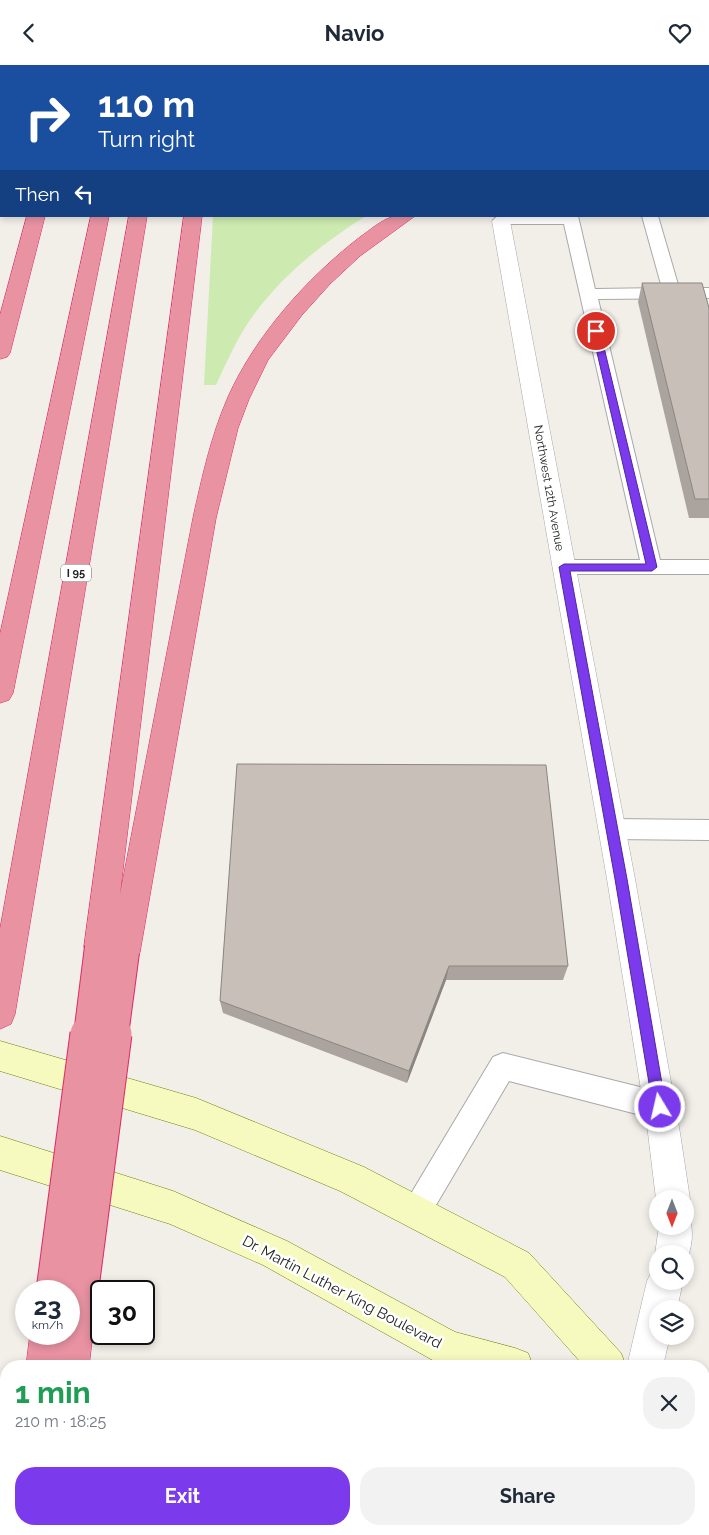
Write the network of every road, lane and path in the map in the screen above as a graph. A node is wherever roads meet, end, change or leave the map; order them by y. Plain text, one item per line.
1 (36, 217) edge
2 (100, 217) edge
3 (138, 217) edge
4 (193, 217) edge
5 (404, 217) edge
6 (650, 217) edge
7 (570, 218) edge
8 (500, 221) joint
9 (672, 293) junction
10 (709, 293) edge
11 (588, 294) junction
12 (0, 353) edge
13 (564, 567) junction
14 (652, 567) junction
15 (709, 567) edge
16 (0, 693) edge
17 (612, 829) junction
18 (709, 830) edge
19 (112, 949) junction
20 (0, 1014) edge
21 (0, 1056) edge
22 (660, 1107) junction
23 (0, 1153) edge
24 (672, 1190) edge
25 (416, 1212) junction
26 (56, 1280) edge
27 (650, 1345) edge
28 (64, 1347) edge
29 (50, 1360) edge
30 (492, 1360) edge
31 (603, 1360) edge
32 (647, 1360) edge

1 - 12 highway
2 - 16 highway
3 - 20 highway, I 95
4 - 19 highway
5 - 19 highway
6 - 9 lane
7 - 8 lane
7 - 11 lane
8 - 13 street, Northwest 12th Avenue
9 - 10 lane
9 - 11 lane
11 - 14 lane
13 - 14 lane
13 - 17 street, Northwest 12th Avenue
14 - 15 lane
17 - 18 lane
17 - 22 street, Northwest 12th Avenue
19 - 26 highway, bridge
19 - 28 highway, bridge
21 - 25 main road
22 - 24 street, Northwest 12th Avenue
22 - 25 lane
23 - 30 main road, Dr. Martin Luther King Boulevard
25 - 31 main road
27 - 32 street
28 - 29 highway

